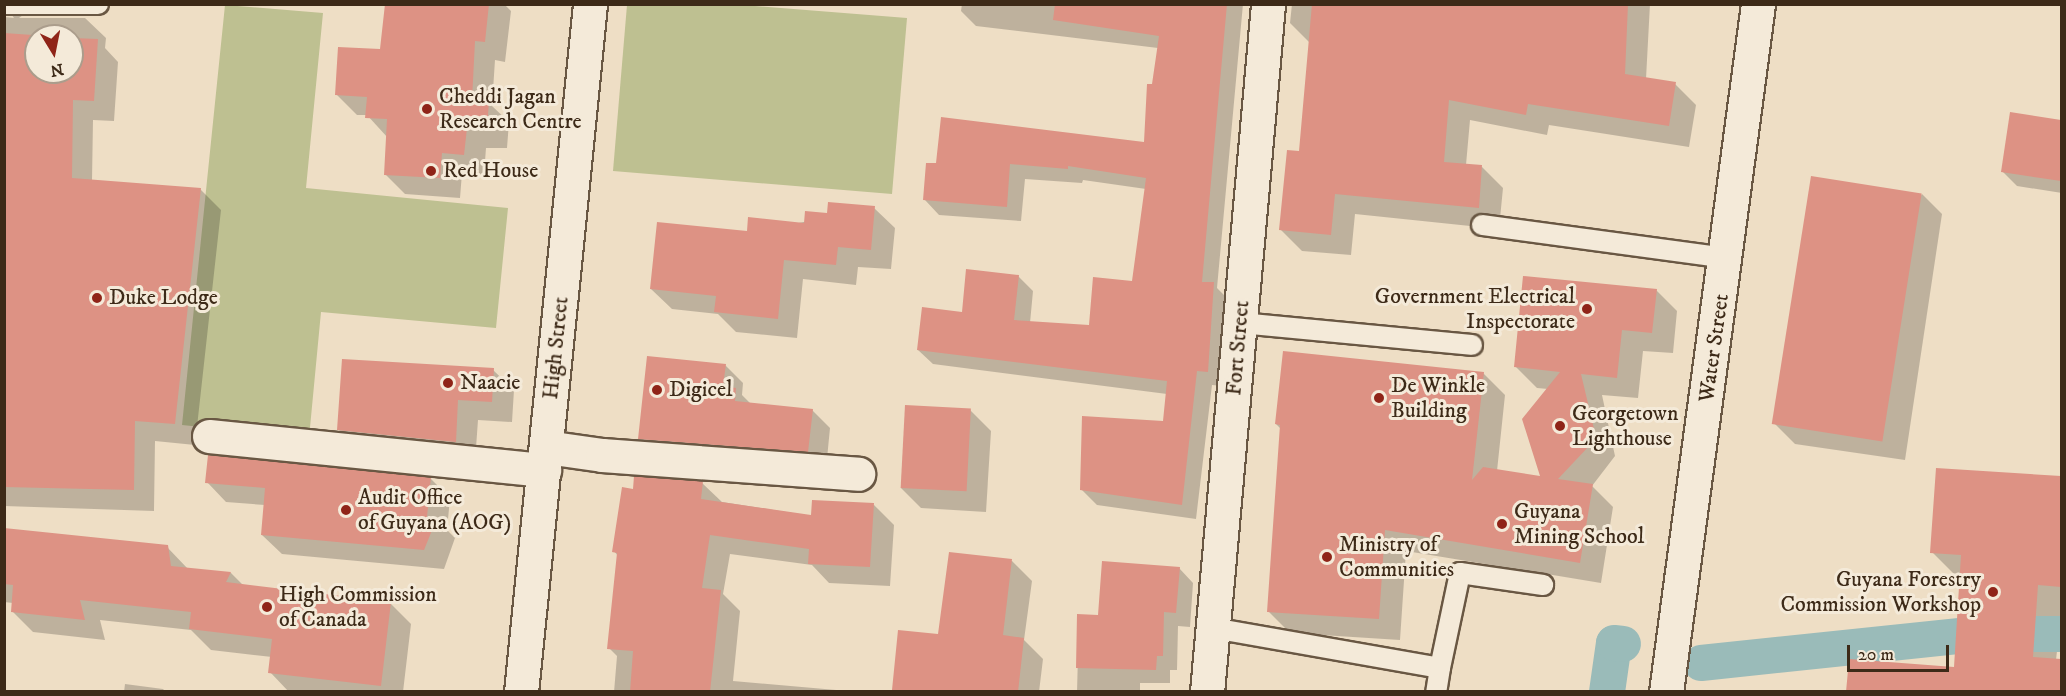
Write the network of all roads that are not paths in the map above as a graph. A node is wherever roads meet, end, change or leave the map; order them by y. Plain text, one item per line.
1 (6, 4) edge
2 (98, 4) edge
3 (590, 4) edge
4 (1268, 4) edge
5 (1758, 4) edge
6 (1482, 225) dead end
7 (1727, 258) junction
8 (1240, 323) junction
9 (1472, 345) dead end
10 (209, 435) dead end
11 (545, 459) junction
12 (858, 474) dead end
13 (1543, 585) dead end
14 (1213, 628) junction
15 (1440, 668) junction
16 (521, 692) edge
17 (1207, 692) edge
18 (1436, 692) edge
19 (1666, 692) edge

1 - 2 lane
3 - 11 street, High Street
4 - 8 street, Fort Street
5 - 7 street, Water Street
6 - 7 lane
7 - 19 street, Water Street
8 - 9 lane
8 - 14 street, Fort Street
10 - 11 street
11 - 12 street
11 - 16 street, High Street
13 - 15 lane
14 - 15 lane
14 - 17 street, Fort Street
15 - 18 lane

